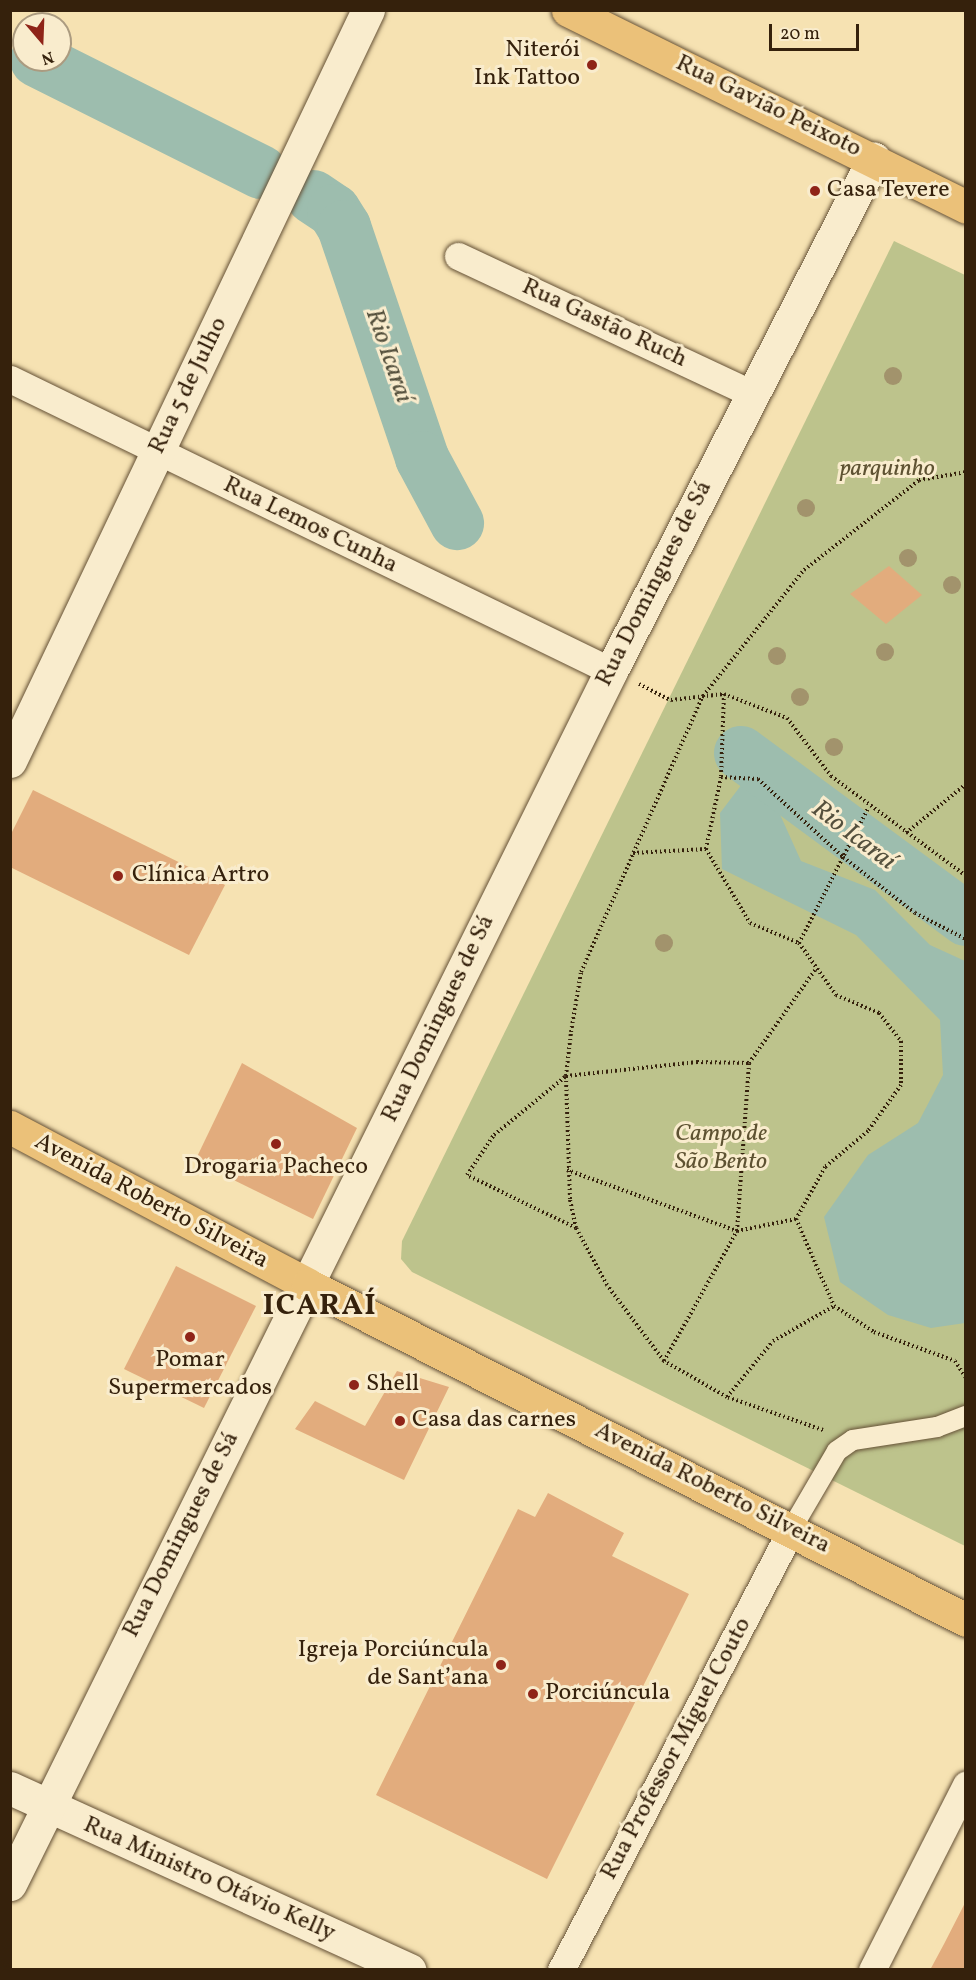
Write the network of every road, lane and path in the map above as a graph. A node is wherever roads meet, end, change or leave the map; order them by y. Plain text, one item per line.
1 (368, 10) edge
2 (568, 10) edge
3 (874, 158) junction
4 (966, 207) edge
5 (458, 256) dead end
6 (10, 379) edge
7 (750, 393) junction
8 (158, 452) junction
9 (966, 472) edge
10 (611, 671) junction
11 (724, 694) junction
12 (704, 696) junction
13 (10, 761) edge
14 (721, 777) junction
15 (966, 784) edge
16 (868, 808) junction
17 (906, 833) junction
18 (706, 849) junction
19 (633, 854) junction
20 (843, 857) junction
21 (966, 876) edge
22 (966, 939) edge
23 (799, 943) junction
24 (815, 970) junction
25 (749, 1063) junction
26 (566, 1076) junction
27 (10, 1127) edge
28 (567, 1170) junction
29 (796, 1219) junction
30 (576, 1228) junction
31 (737, 1231) junction
32 (308, 1285) junction
33 (834, 1306) junction
34 (664, 1361) junction
35 (966, 1378) edge
36 (727, 1397) junction
37 (966, 1416) edge
38 (853, 1440) junction
39 (792, 1528) junction
40 (966, 1620) edge
41 (966, 1785) edge
42 (10, 1788) edge
43 (45, 1806) junction
44 (10, 1884) edge
45 (409, 1970) edge
46 (561, 1970) edge
47 (872, 1970) edge

1 - 8 street, Rua 5 de Julho
2 - 3 main road, Rua Gavião Peixoto
3 - 4 main road, Rua Gavião Peixoto
3 - 7 street, Rua Domingues de Sá
5 - 7 street, Rua Gastão Ruch
6 - 8 street, Rua Lemos Cunha
7 - 10 street, Rua Domingues de Sá
8 - 10 street, Rua Lemos Cunha
8 - 13 street, Rua 5 de Julho
9 - 12 path
10 - 12 path
10 - 32 street, Rua Domingues de Sá
11 - 12 path
11 - 14 path
11 - 16 path
12 - 19 path
14 - 18 path
14 - 20 path
15 - 17 path
16 - 17 path
16 - 20 path
17 - 21 path
18 - 19 path
18 - 23 path
19 - 26 path
20 - 22 path
20 - 23 path
23 - 24 path
24 - 25 path
24 - 29 path
25 - 26 path
25 - 31 path
26 - 28 path
26 - 30 path
27 - 32 main road, Avenida Roberto Silveira
28 - 30 path
28 - 31 path
29 - 31 path
29 - 33 path
30 - 34 path
31 - 34 path
32 - 39 main road, Avenida Roberto Silveira
32 - 43 street, Rua Domingues de Sá
33 - 35 path
33 - 36 path
34 - 36 path
36 - 38 path
37 - 38 street
38 - 39 street
39 - 40 main road, Avenida Roberto Silveira
39 - 46 street, Rua Professor Miguel Couto
41 - 47 street
42 - 43 street, Rua Ministro Otávio Kelly
43 - 44 street, Rua Domingues de Sá
43 - 45 street, Rua Ministro Otávio Kelly

